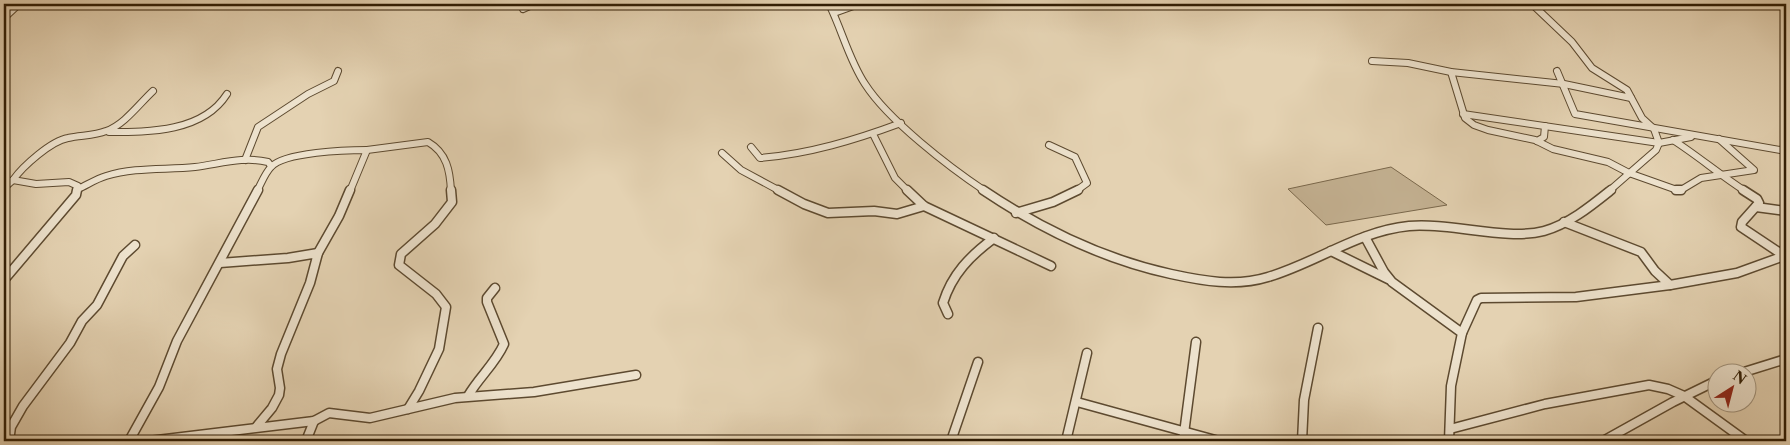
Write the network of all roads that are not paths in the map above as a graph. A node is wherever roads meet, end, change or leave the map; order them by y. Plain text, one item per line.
1 (19, 4) edge
2 (534, 4) edge
3 (829, 4) edge
4 (859, 4) edge
5 (1532, 4) edge
6 (524, 9) dead end
7 (834, 13) junction
8 (4, 18) edge
9 (1372, 60) dead end
10 (338, 71) dead end
11 (1558, 71) dead end
12 (1451, 72) junction
13 (1564, 84) junction
14 (154, 91) dead end
15 (227, 94) dead end
16 (1631, 98) junction
17 (1463, 114) junction
18 (901, 123) junction
19 (1545, 126) junction
20 (1654, 129) junction
21 (105, 132) junction
22 (873, 134) junction
23 (1696, 135) junction
24 (1719, 139) junction
25 (1673, 140) junction
26 (1538, 141) junction
27 (1659, 143) junction
28 (1049, 145) dead end
29 (751, 147) dead end
30 (367, 150) junction
31 (1786, 150) edge
32 (722, 153) dead end
33 (245, 160) junction
34 (271, 166) junction
35 (1630, 173) junction
36 (1720, 175) junction
37 (13, 180) junction
38 (4, 188) edge
39 (78, 190) junction
40 (924, 206) junction
41 (1756, 207) junction
42 (1786, 211) edge
43 (1016, 213) junction
44 (1564, 222) junction
45 (1365, 237) junction
46 (994, 238) junction
47 (135, 246) dead end
48 (1331, 251) junction
49 (318, 253) junction
50 (1785, 256) edge
51 (220, 262) junction
52 (1051, 266) dead end
53 (4, 280) edge
54 (1392, 282) junction
55 (1670, 285) junction
56 (495, 288) dead end
57 (948, 314) dead end
58 (1318, 328) dead end
59 (1462, 333) junction
60 (1196, 342) dead end
61 (1087, 353) dead end
62 (1786, 359) edge
63 (978, 362) dead end
64 (1758, 368) edge
65 (636, 375) dead end
66 (1708, 385) edge
67 (468, 396) junction
68 (1684, 396) junction
69 (1077, 402) junction
70 (408, 409) junction
71 (314, 420) junction
72 (257, 426) junction
73 (1450, 429) junction
74 (1184, 437) edge
75 (9, 441) edge
76 (129, 441) edge
77 (149, 441) edge
78 (306, 441) edge
79 (951, 441) edge
80 (1066, 441) edge
81 (1219, 441) edge
82 (1302, 441) edge
83 (1449, 441) edge
84 (1603, 441) edge
85 (1746, 441) edge

1 - 8 street
2 - 6 street
3 - 7 street
4 - 7 street
5 - 16 street
7 - 18 street
9 - 12 street
10 - 33 street
11 - 13 street
12 - 13 street
12 - 17 street
13 - 16 street
13 - 20 street
14 - 21 street
15 - 21 street
16 - 20 street
17 - 19 street
17 - 26 street
18 - 22 street
18 - 43 street
19 - 26 street
19 - 27 street
20 - 23 street
20 - 27 street
21 - 37 street
22 - 29 street
22 - 40 street
23 - 24 street
23 - 25 street
24 - 31 street
24 - 36 street
25 - 27 street
25 - 36 street
26 - 35 street
27 - 35 street
28 - 43 street
30 - 34 street
30 - 49 street
30 - 70 street
32 - 40 street
33 - 34 street
33 - 39 street
34 - 51 street
35 - 36 street
35 - 44 street
36 - 41 street
37 - 38 street
37 - 39 street
39 - 53 street
40 - 46 street
41 - 42 street
41 - 50 street
43 - 48 street
44 - 45 street
44 - 55 street
45 - 48 street
45 - 54 street
46 - 52 street
46 - 57 street
47 - 75 street
48 - 54 street
49 - 51 street
49 - 72 street
50 - 55 street
51 - 76 street
54 - 59 street
55 - 59 street
56 - 67 street
58 - 82 street
59 - 73 street
60 - 74 street
61 - 69 street
62 - 64 street
63 - 79 street
65 - 67 street
66 - 68 street
67 - 70 street
68 - 73 street
68 - 84 street
68 - 85 street
69 - 74 street
69 - 80 street
70 - 71 street
71 - 72 street
71 - 78 street
72 - 77 street
73 - 83 street
74 - 81 street

